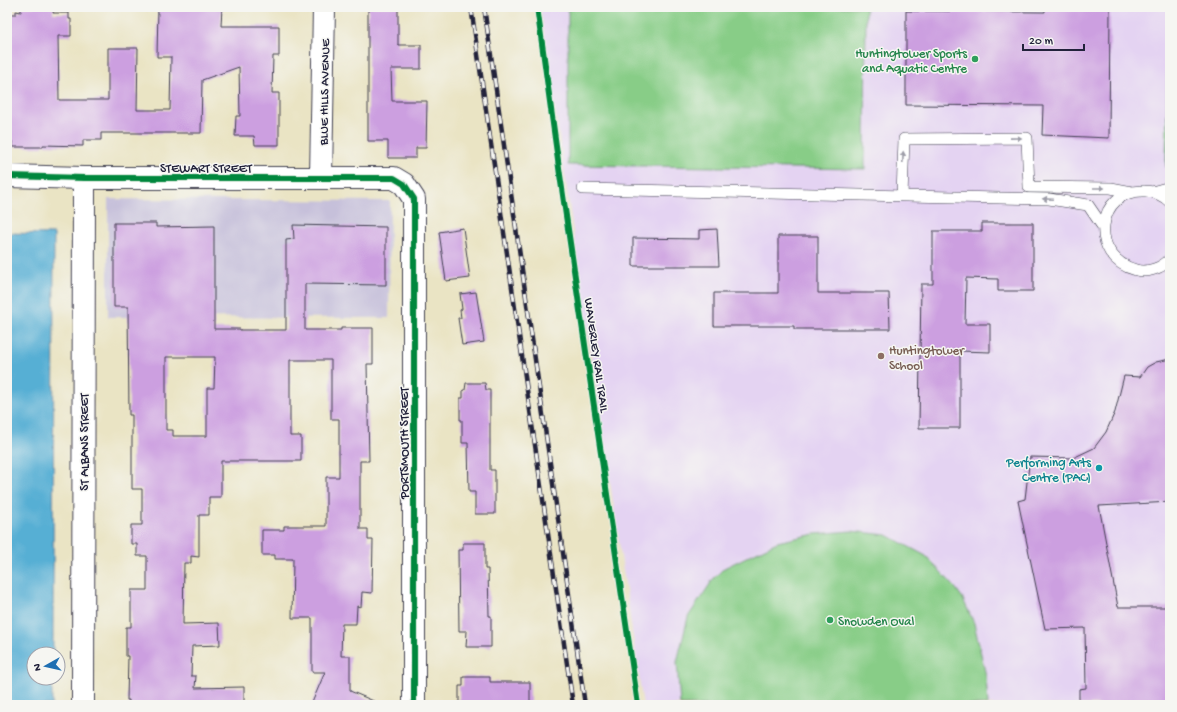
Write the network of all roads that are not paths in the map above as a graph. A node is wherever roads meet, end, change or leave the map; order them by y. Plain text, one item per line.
1 (324, 7) edge
2 (7, 176) edge
3 (321, 177) junction
4 (84, 178) junction
5 (404, 184) joint
6 (1170, 187) edge
7 (583, 189) dead end
8 (1132, 192) junction
9 (1152, 192) junction
10 (902, 196) junction
11 (1170, 202) edge
12 (1103, 227) junction
13 (1169, 262) edge
14 (83, 705) edge
15 (414, 705) edge

1 - 3 street, BLUE HILLS AVENUE
2 - 4 street, STEWART STREET
3 - 4 street, STEWART STREET
3 - 5 street, STEWART STREET
4 - 14 street, ST ALBANS STREET
5 - 15 street, PORTSMOUTH STREET
6 - 9 lane
7 - 10 lane
8 - 9 lane
10 -> 8 lane
8 - 12 lane
9 - 11 lane
12 -> 10 lane
12 - 13 lane

